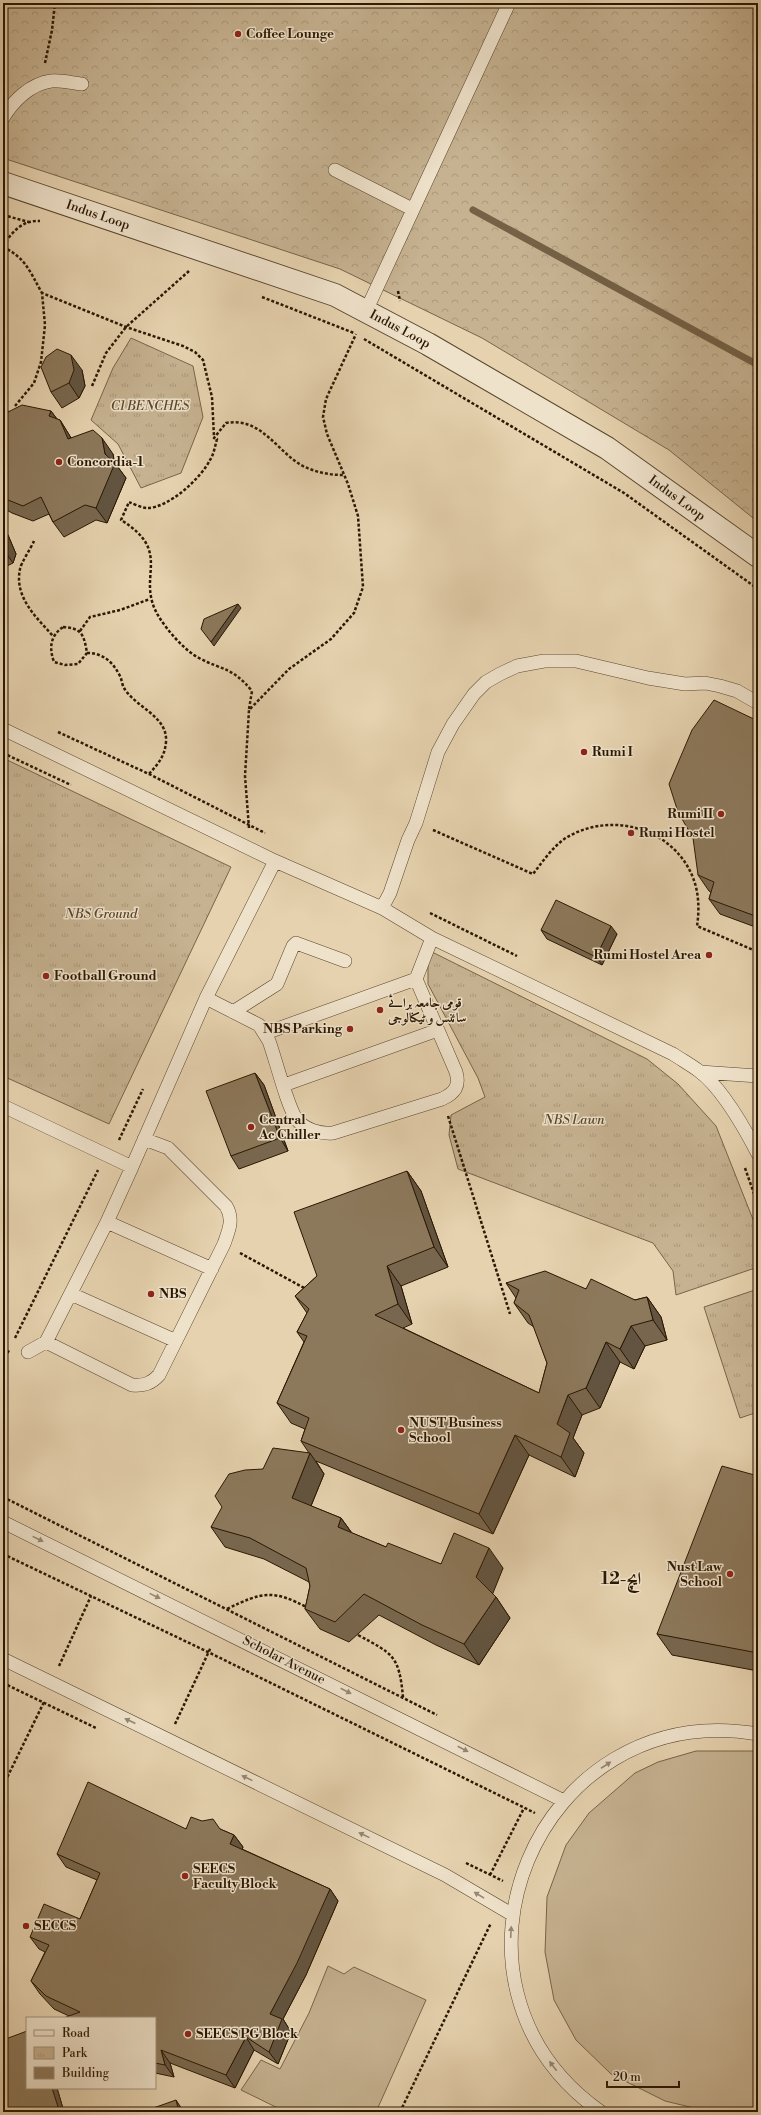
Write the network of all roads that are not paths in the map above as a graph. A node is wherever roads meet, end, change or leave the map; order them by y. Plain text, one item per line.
1 (508, 3) edge
2 (82, 84) dead end
3 (3, 118) edge
4 (335, 170) dead end
5 (3, 184) edge
6 (412, 209) junction
7 (366, 311) junction
8 (758, 556) edge
9 (758, 703) edge
10 (3, 729) edge
11 (275, 861) junction
12 (382, 908) junction
13 (432, 938) junction
14 (345, 961) dead end
15 (416, 979) junction
16 (206, 998) junction
17 (233, 1012) junction
18 (438, 1030) junction
19 (266, 1033) junction
20 (700, 1072) junction
21 (758, 1076) edge
22 (284, 1085) junction
23 (3, 1106) edge
24 (144, 1139) junction
25 (758, 1154) edge
26 (132, 1168) junction
27 (107, 1222) junction
28 (212, 1269) junction
29 (71, 1294) junction
30 (176, 1341) junction
31 (46, 1342) junction
32 (28, 1352) dead end
33 (3, 1522) edge
34 (3, 1659) edge
35 (758, 1734) edge
36 (564, 1801) junction
37 (513, 1915) junction
38 (601, 2112) edge

1 - 6 lane
2 - 3 lane
4 - 6 lane
5 - 7 street, Indus Loop
6 - 7 lane
7 - 8 street, Indus Loop
9 - 12 lane
10 - 11 lane
11 - 12 lane
11 - 16 lane
12 - 13 lane
13 - 15 lane
13 - 20 lane
14 - 17 lane
15 - 18 lane
15 - 19 lane
16 - 17 lane
16 - 24 lane
17 - 19 lane
18 - 22 lane
18 - 22 lane
19 - 22 lane
20 - 21 lane
20 - 25 lane
23 - 26 lane
24 - 26 lane
24 - 28 lane
26 - 27 lane
27 - 28 lane
27 - 29 lane
28 - 30 lane
29 - 30 lane
29 - 31 lane
30 - 31 lane
31 - 32 lane
33 -> 36 lane, Scholar Avenue
37 -> 34 lane
36 -> 35 lane
36 - 37 lane
38 -> 37 lane

